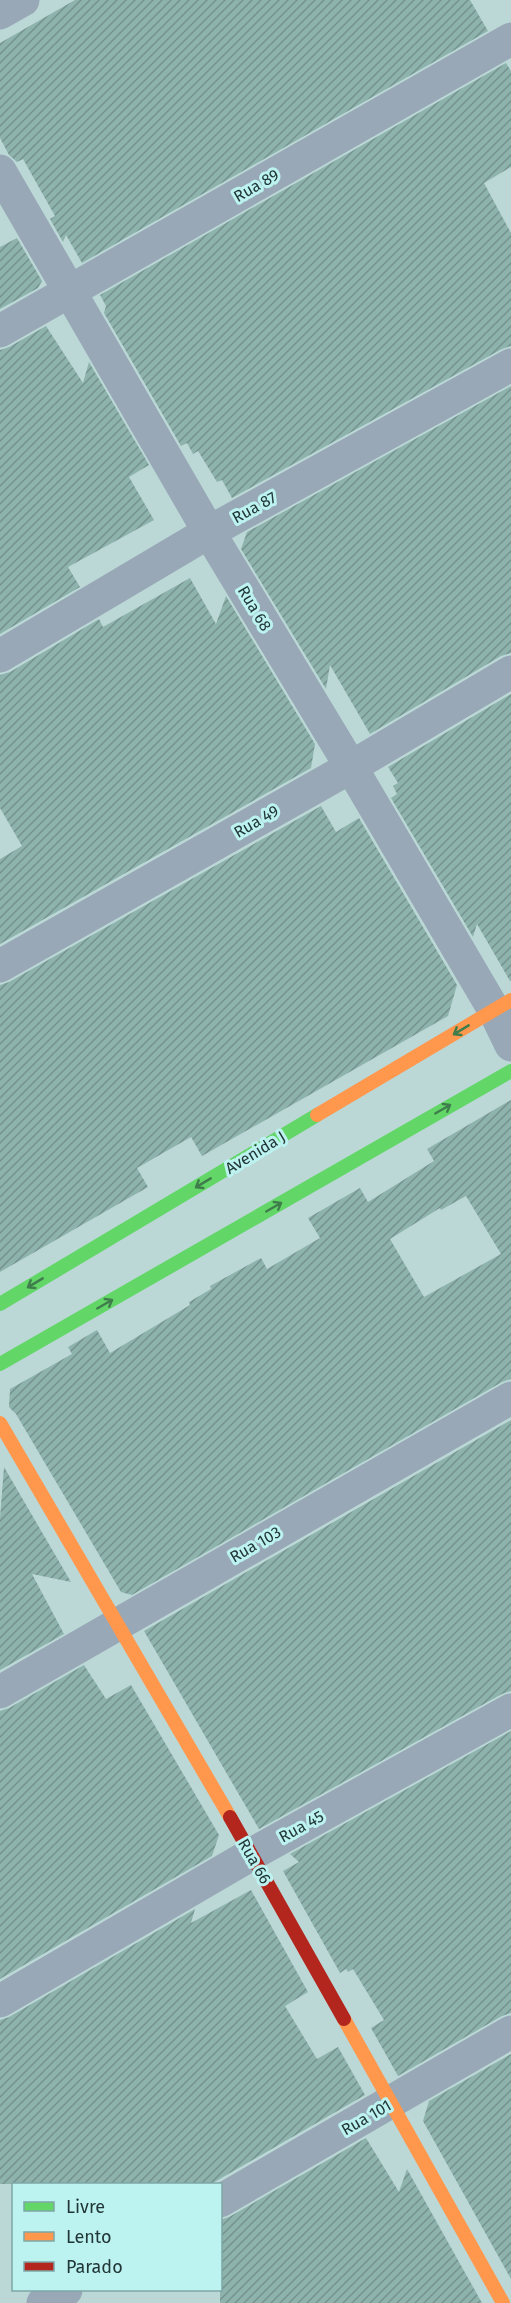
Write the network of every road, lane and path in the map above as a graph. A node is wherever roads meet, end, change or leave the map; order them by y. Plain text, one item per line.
1 (23, 0) edge
2 (0, 13) edge
3 (511, 39) edge
4 (0, 171) edge
5 (70, 291) junction
6 (0, 331) edge
7 (511, 365) edge
8 (209, 532) junction
9 (0, 657) edge
10 (511, 672) edge
11 (351, 767) junction
12 (0, 966) edge
13 (502, 1005) edge
14 (511, 1045) edge
15 (511, 1071) edge
16 (0, 1304) edge
17 (0, 1364) edge
18 (511, 1398) edge
19 (0, 1423) edge
20 (117, 1624) junction
21 (0, 1692) edge
22 (511, 1710) edge
23 (252, 1854) junction
24 (0, 2001) edge
25 (511, 2032) edge
26 (390, 2103) junction
27 (222, 2199) edge
28 (63, 2291) edge
29 (42, 2303) edge
30 (503, 2303) edge

1 - 2 street
3 - 5 street, Rua 89
4 - 5 street, Rua 68
5 - 6 street, Rua 89
5 - 8 street, Rua 68
7 - 8 street, Rua 87
8 - 9 street, Rua 87
8 - 11 street, Rua 68
10 - 11 street, Rua 49
11 - 12 street, Rua 49
11 - 13 street, Rua 68
13 - 14 street, Rua 68
13 -> 16 street, Avenida J
17 -> 15 street
18 - 20 street, Rua 103
19 - 20 street, Rua 66
20 - 21 street, Rua 103
20 - 23 street, Rua 66
22 - 23 street, Rua 45
23 - 24 street, Rua 45
23 - 26 street, Rua 66
25 - 26 street, Rua 101
26 - 27 street, Rua 101
26 - 30 street, Rua 66
28 - 29 street

